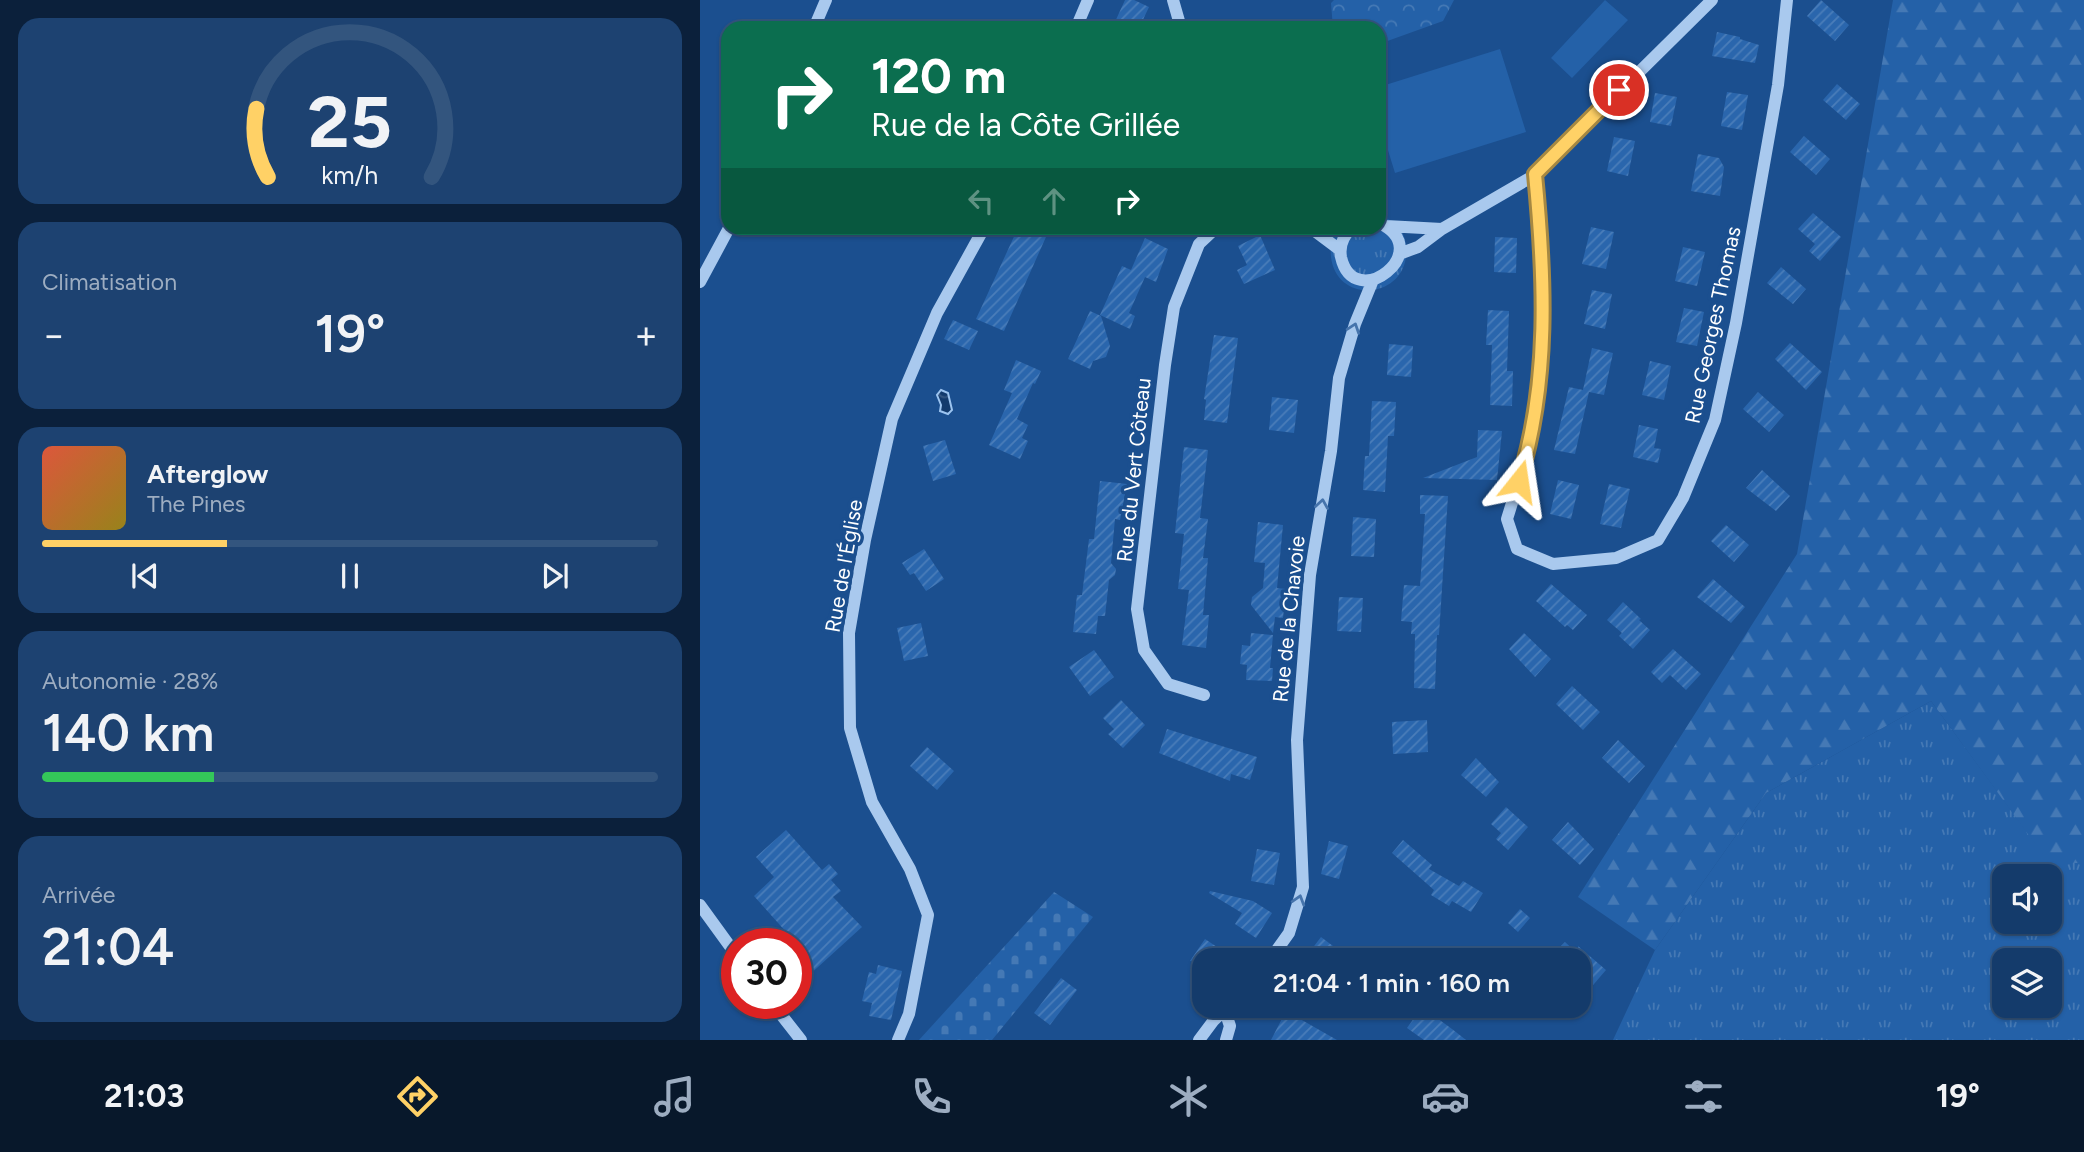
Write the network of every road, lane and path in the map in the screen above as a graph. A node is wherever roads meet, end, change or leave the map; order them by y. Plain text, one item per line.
1 (826, 0) edge
2 (1088, 0) edge
3 (1173, 0) edge
4 (1712, 0) edge
5 (1787, 0) edge
6 (817, 21) edge
7 (1079, 21) edge
8 (1179, 21) edge
9 (1535, 174) junction
10 (1386, 225) edge
11 (1386, 229) edge
12 (1442, 229) junction
13 (725, 235) edge
14 (980, 235) edge
15 (1209, 235) edge
16 (1320, 235) edge
17 (1346, 235) edge
18 (1340, 250) junction
19 (1399, 254) junction
20 (1373, 280) junction
21 (700, 282) edge
22 (1204, 695) dead end
23 (700, 905) edge
24 (721, 934) edge
25 (1278, 948) edge
26 (1216, 1018) edge
27 (1229, 1018) edge
28 (785, 1019) edge
29 (801, 1040) edge
30 (898, 1040) edge
31 (1199, 1040) edge
32 (1226, 1040) edge

1 - 6 street
2 - 7 street
3 - 8 street
4 - 9 street
5 - 9 street, Rue Georges Thomas
9 - 12 street
10 - 12 street
11 - 19 street
12 - 19 street
13 - 21 street
14 - 30 street, Rue de l'Église
15 - 22 street, Rue du Vert Côteau
16 - 18 street
17 - 18 street
18 - 20 street
19 - 20 street
25 -> 20 street, Rue de la Chavoie
23 - 24 street
26 - 31 street
27 - 32 street
28 - 29 street

